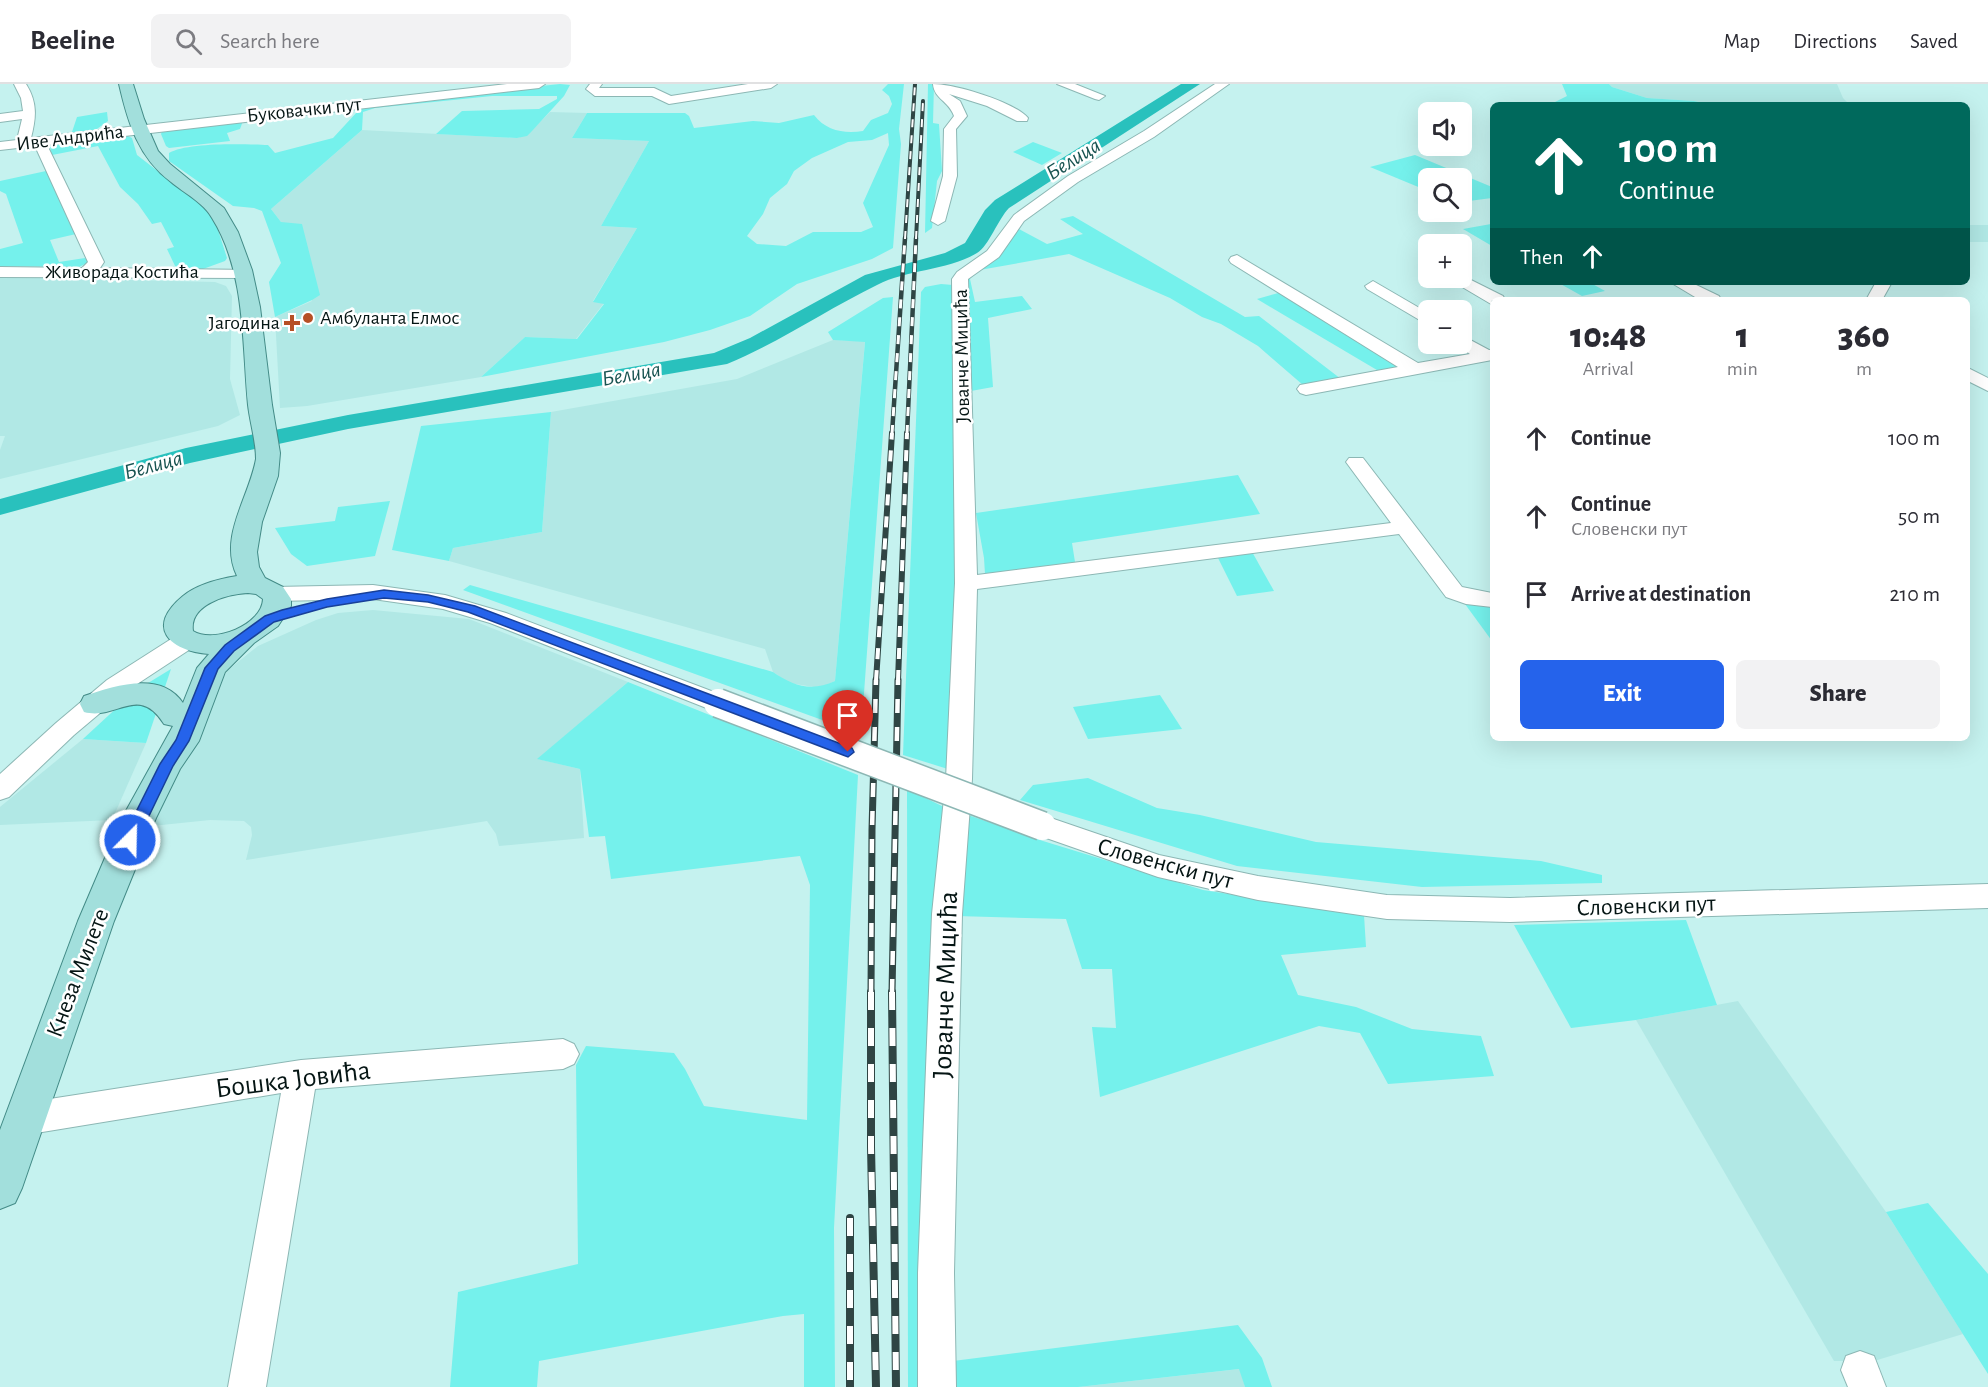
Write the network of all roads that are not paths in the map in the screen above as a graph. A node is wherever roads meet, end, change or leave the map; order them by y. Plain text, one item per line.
1 (126, 84) edge
2 (539, 84) edge
3 (596, 84) edge
4 (771, 84) edge
5 (1063, 84) edge
6 (1223, 84) edge
7 (939, 86) edge
8 (18, 87) edge
9 (1099, 96) dead end
10 (31, 114) junction
11 (0, 118) edge
12 (1022, 118) dead end
13 (141, 129) junction
14 (39, 141) junction
15 (23, 143) junction
16 (0, 146) edge
17 (938, 221) dead end
18 (1237, 260) dead end
19 (0, 272) edge
20 (86, 272) junction
21 (244, 273) junction
22 (1684, 285) edge
23 (1373, 286) dead end
24 (1472, 287) edge
25 (1491, 297) edge
26 (1707, 297) edge
27 (1418, 314) edge
28 (1472, 346) edge
29 (1490, 355) edge
30 (1416, 370) junction
31 (1970, 375) edge
32 (1988, 386) edge
33 (1306, 389) dead end
34 (1356, 462) dead end
35 (1406, 527) junction
36 (243, 533) junction
37 (966, 583) junction
38 (204, 595) junction
39 (266, 599) junction
40 (1490, 600) edge
41 (244, 636) junction
42 (186, 637) junction
43 (95, 704) junction
44 (175, 716) junction
45 (65, 729) junction
46 (167, 764) junction
47 (0, 790) edge
48 (1988, 896) edge
49 (564, 1054) dead end
50 (301, 1075) junction
51 (24, 1119) junction
52 (0, 1188) edge
53 (248, 1387) edge
54 (937, 1387) edge

1 - 13 main road
2 - 13 street, Буковачки пут
3 - 4 street
5 - 9 street
6 - 37 street, Јованче Мицића
7 - 12 street
7 - 17 street
8 - 10 street
10 - 11 street
10 - 15 street
13 - 14 street, Иве Андрића
13 - 21 main road
14 - 15 street, Иве Андрића
14 - 20 street
15 - 16 street, Иве Андрића
18 - 30 street
19 - 20 street, Живорада Костића
20 - 21 street, Живорада Костића
21 - 36 main road
22 - 26 street
23 - 27 street
24 - 25 street
28 - 29 street
29 - 30 street
30 - 33 street
31 - 32 street
34 - 35 street
35 - 37 street
35 - 40 street
36 - 38 main road
36 - 39 main road
37 - 54 street, Јованче Мицића
38 - 39 main road
38 - 42 main road
39 - 41 main road
39 - 48 street, Словенски пут, bridge
41 - 42 main road
41 - 46 main road, Кнеза Милете
42 - 43 street
42 - 44 main road, Кнеза Милете
42 - 45 street
43 - 44 main road
43 - 45 street
44 - 46 main road, Кнеза Милете
45 - 47 street
46 - 51 main road, Кнеза Милете
49 - 50 street, Бошка Јовића
50 - 51 street, Бошка Јовића
50 - 53 street
51 - 52 main road, Кнеза Милете

